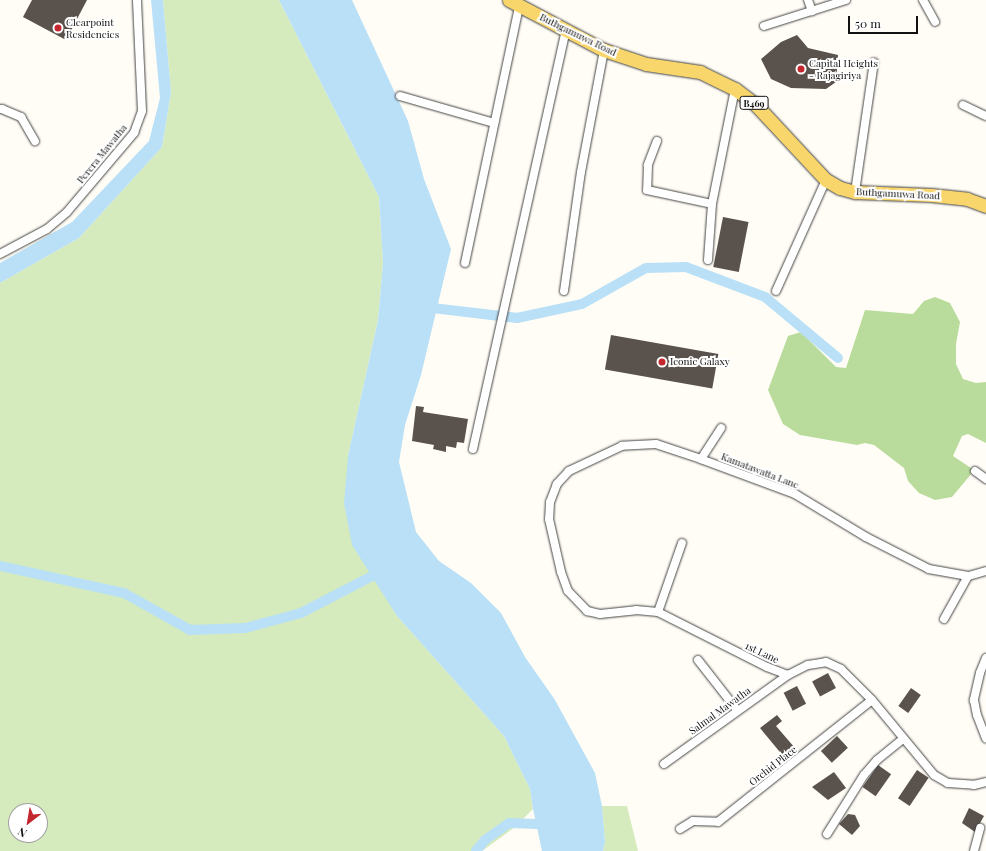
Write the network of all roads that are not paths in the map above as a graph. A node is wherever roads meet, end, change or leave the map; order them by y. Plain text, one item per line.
1 (137, 0) edge
2 (808, 0) edge
3 (846, 0) edge
4 (923, 0) edge
5 (514, 3) edge
6 (812, 11) junction
7 (935, 22) dead end
8 (764, 26) dead end
9 (566, 31) junction
10 (604, 50) junction
11 (874, 62) dead end
12 (735, 89) junction
13 (400, 96) dead end
14 (963, 105) dead end
15 (0, 110) edge
16 (986, 116) edge
17 (494, 123) junction
18 (35, 141) dead end
19 (657, 141) dead end
20 (826, 180) junction
21 (855, 192) junction
22 (985, 202) edge
23 (712, 204) junction
24 (0, 254) edge
25 (708, 260) dead end
26 (465, 263) dead end
27 (564, 291) dead end
28 (776, 291) dead end
29 (721, 428) dead end
30 (473, 449) dead end
31 (701, 459) junction
32 (975, 471) dead end
33 (986, 479) edge
34 (549, 519) joint
35 (682, 543) dead end
36 (986, 571) edge
37 (968, 576) junction
38 (658, 612) junction
39 (944, 619) dead end
40 (986, 658) edge
41 (698, 660) dead end
42 (788, 675) junction
43 (872, 700) junction
44 (737, 710) junction
45 (986, 738) edge
46 (903, 739) junction
47 (664, 764) dead end
48 (986, 782) edge
49 (980, 828) dead end
50 (680, 829) dead end
51 (827, 834) dead end
52 (974, 851) edge

1 - 24 street, Perera Mawatha
2 - 6 street
3 - 6 street
4 - 7 street
5 - 9 main road, Buthgamuwa Road / B469
5 - 17 street
6 - 8 street
9 - 10 main road, Buthgamuwa Road / B469
9 - 30 street
10 - 12 main road, Buthgamuwa Road / B469
10 - 27 street
11 - 21 street
12 - 20 main road, Buthgamuwa Road / B469
12 - 23 street
13 - 17 street
14 - 16 street
15 - 18 street
17 - 26 street
19 - 23 street
20 - 21 main road, Buthgamuwa Road / B469
20 - 28 street
21 - 22 main road, Buthgamuwa Road / B469
23 - 25 street
29 - 31 street
31 - 34 street, Kamatawatta Lane
31 - 37 street, Kamatawatta Lane
32 - 33 street
34 - 38 street, 1st Lane
35 - 38 street
36 - 37 street, Kamatawatta Lane
37 - 39 street
38 - 42 street, 1st Lane
40 - 45 street
41 - 44 street
42 - 43 street
42 - 44 street, Salmal Mawatha
43 - 46 street
43 - 50 street, Orchid Place
44 - 47 street, Salmal Mawatha
46 - 48 street
46 - 51 street
49 - 52 street

